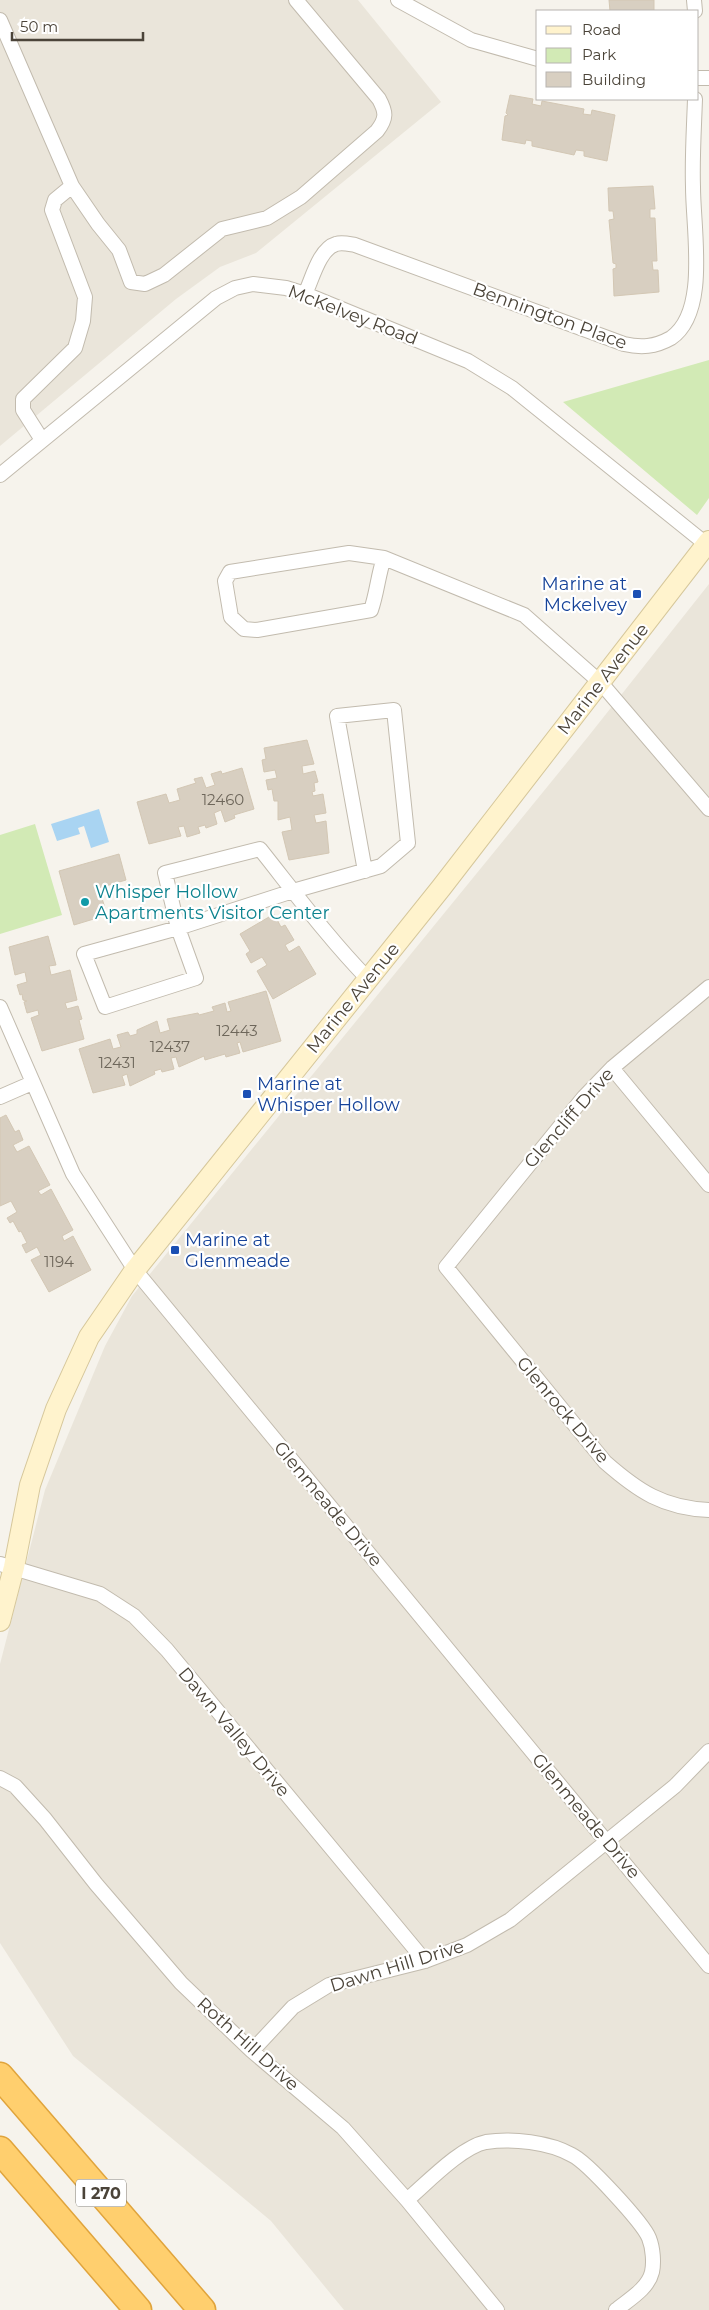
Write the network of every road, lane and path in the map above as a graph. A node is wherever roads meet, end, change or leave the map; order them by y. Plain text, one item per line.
1 (296, 0) edge
2 (398, 0) edge
3 (0, 20) edge
4 (536, 57) edge
5 (695, 100) edge
6 (72, 186) junction
7 (305, 294) junction
8 (42, 440) junction
9 (0, 475) edge
10 (708, 543) edge
11 (384, 558) junction
12 (709, 565) edge
13 (676, 584) junction
14 (601, 683) junction
15 (709, 809) edge
16 (364, 871) junction
17 (293, 891) junction
18 (178, 928) junction
19 (368, 980) junction
20 (709, 987) edge
21 (0, 1007) edge
22 (612, 1068) junction
23 (32, 1083) junction
24 (0, 1097) edge
25 (709, 1185) edge
26 (446, 1266) joint
27 (135, 1270) junction
28 (709, 1510) edge
29 (7, 1566) edge
30 (0, 1621) edge
31 (709, 1752) edge
32 (0, 1778) edge
33 (606, 1841) junction
34 (424, 1961) junction
35 (709, 1966) edge
36 (252, 2051) junction
37 (0, 2076) edge
38 (0, 2150) edge
39 (407, 2200) junction
40 (138, 2310) edge
41 (202, 2310) edge
42 (497, 2310) edge
43 (616, 2310) edge

1 - 6 street
2 - 4 street
3 - 6 street
5 - 7 street, Bennington Place
6 - 8 street
7 - 8 street, McKelvey Road
7 - 10 street, McKelvey Road
8 - 9 street, McKelvey Road
10 - 13 main road, Marine Avenue
11 - 11 street
11 - 14 street
12 - 13 main road
13 - 14 main road, Marine Avenue
14 - 15 street
14 - 19 main road, Marine Avenue
16 - 16 street
16 - 17 street
17 - 18 street
17 - 18 street
17 - 19 street
18 - 18 street
19 - 27 main road, Marine Avenue
20 - 22 street, Glencliff Drive
21 - 23 street, Glenmeade Drive
22 - 25 street
22 - 26 street, Glencliff Drive
23 - 24 street
23 - 27 street, Glenmeade Drive
26 - 28 street, Glenrock Drive
27 - 29 main road, Marine Avenue
27 - 33 street, Glenmeade Drive
29 - 30 main road, Marine Avenue
29 - 34 street, Dawn Valley Drive
31 - 33 street, Dawn Hill Drive
32 - 36 street, Roth Hill Drive
33 - 34 street, Dawn Hill Drive
33 - 35 street, Glenmeade Drive
34 - 36 street, Dawn Hill Drive
36 - 39 street, Roth Hill Drive
37 - 41 highway, I 270
38 - 40 highway, I 270
39 - 42 street, Roth Hill Drive
39 - 43 street

